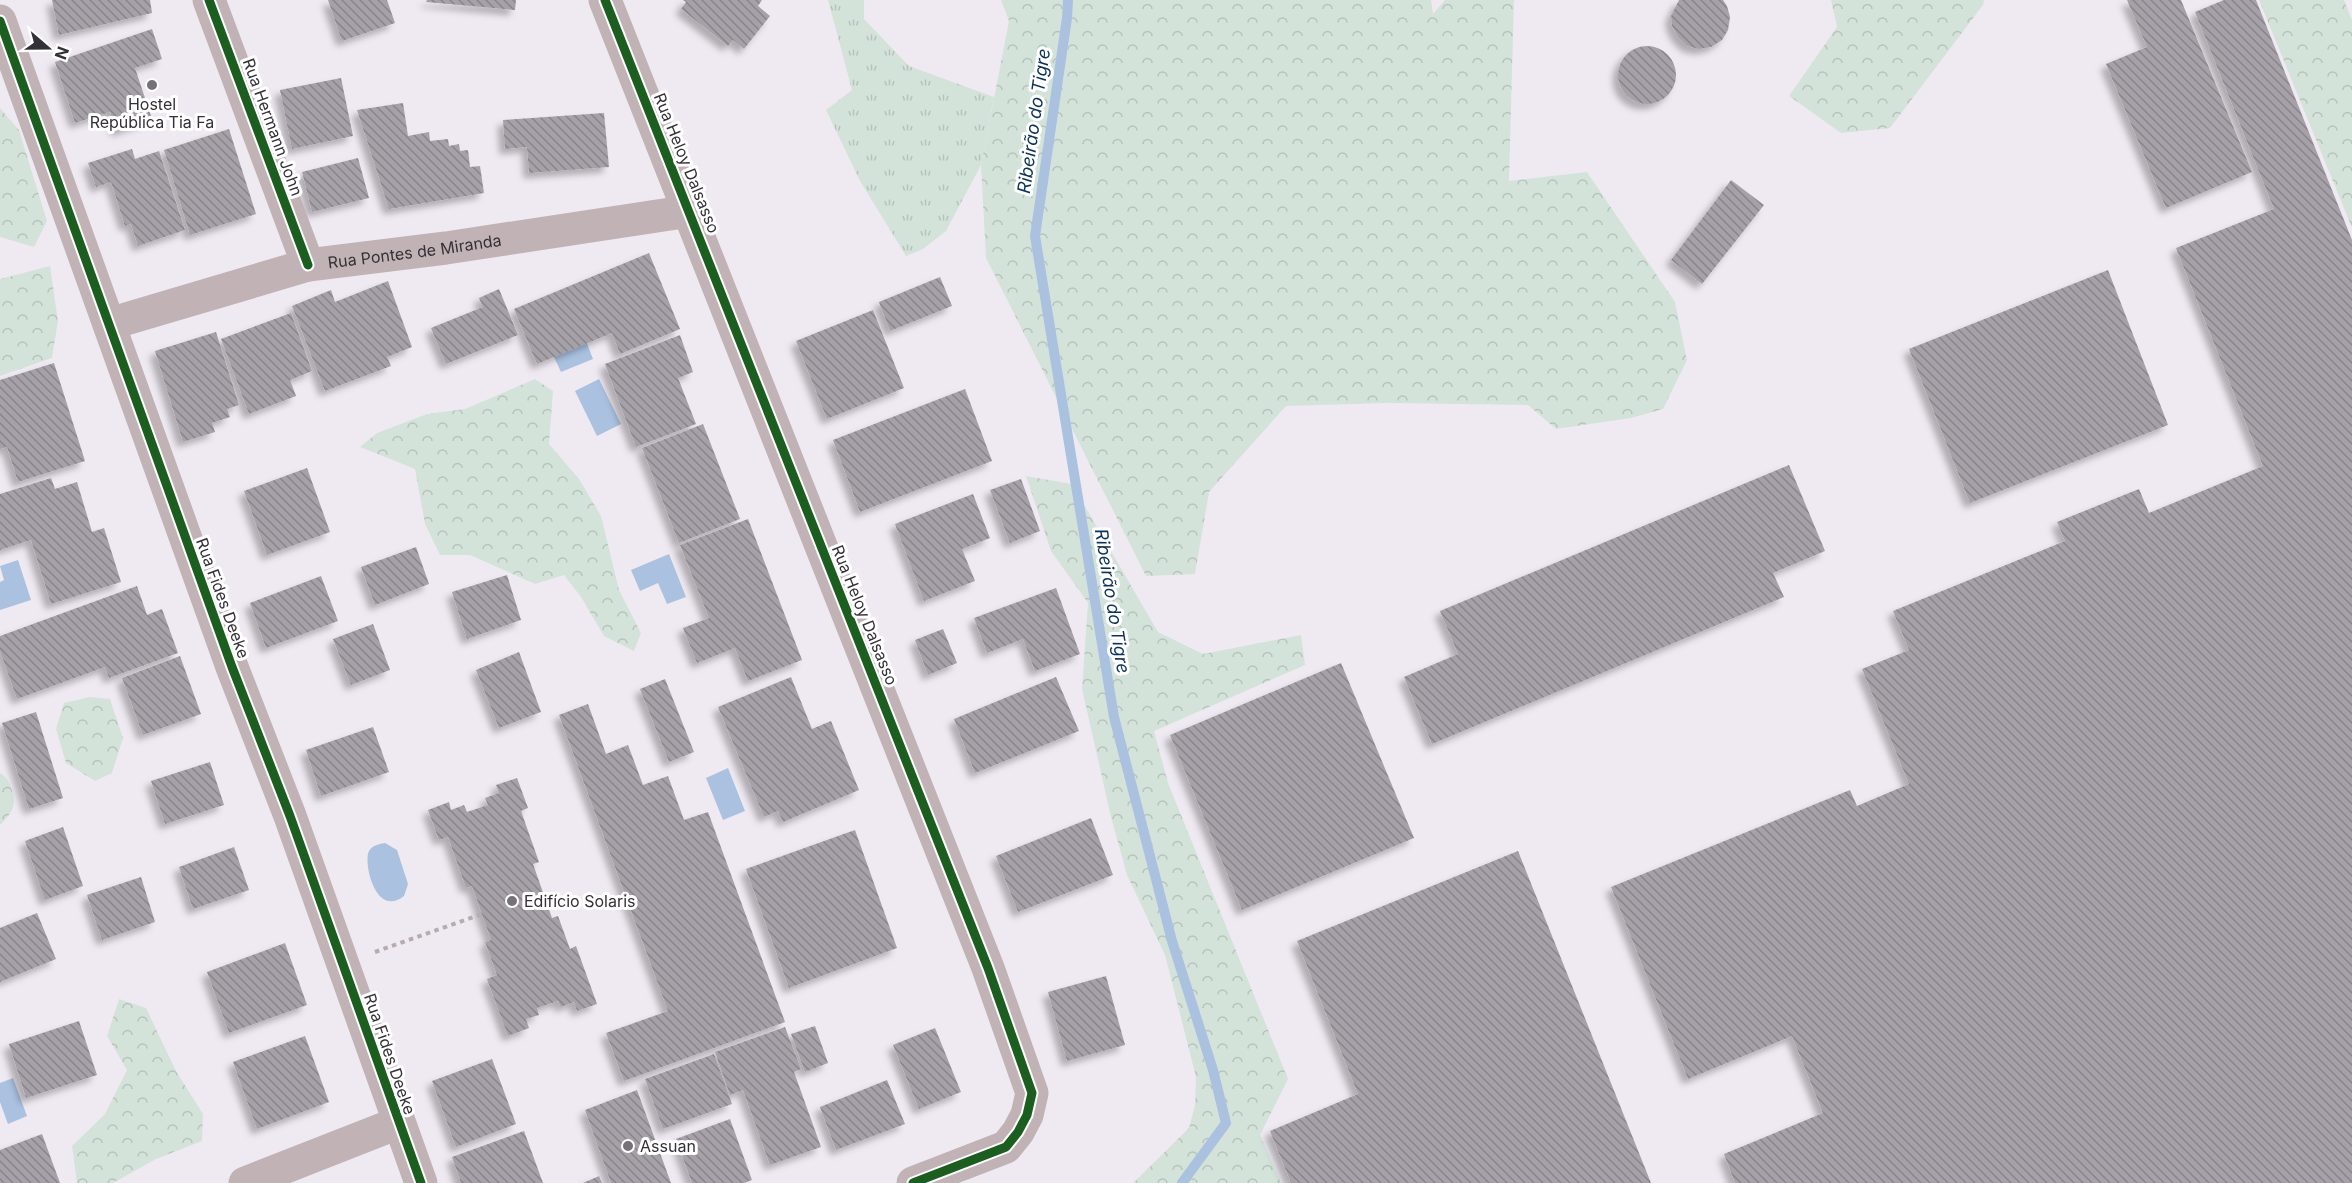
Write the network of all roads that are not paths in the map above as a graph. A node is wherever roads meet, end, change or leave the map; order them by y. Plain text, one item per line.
1 (209, 0) edge
2 (606, 0) edge
3 (0, 21) edge
4 (690, 211) junction
5 (308, 265) junction
6 (109, 324) junction
7 (398, 1122) junction
8 (245, 1183) edge
9 (421, 1183) edge
10 (913, 1183) edge

1 - 5 street, Rua Hermann John
2 - 4 street, Rua Heloy Dalsasso
3 - 6 street, Rua Fides Deeke
4 - 5 street, Rua Pontes de Miranda
4 - 10 street, Rua Heloy Dalsasso
5 - 6 street, Rua Pontes de Miranda
6 - 7 street, Rua Fides Deeke
7 - 8 street
7 - 9 street, Rua Fides Deeke

